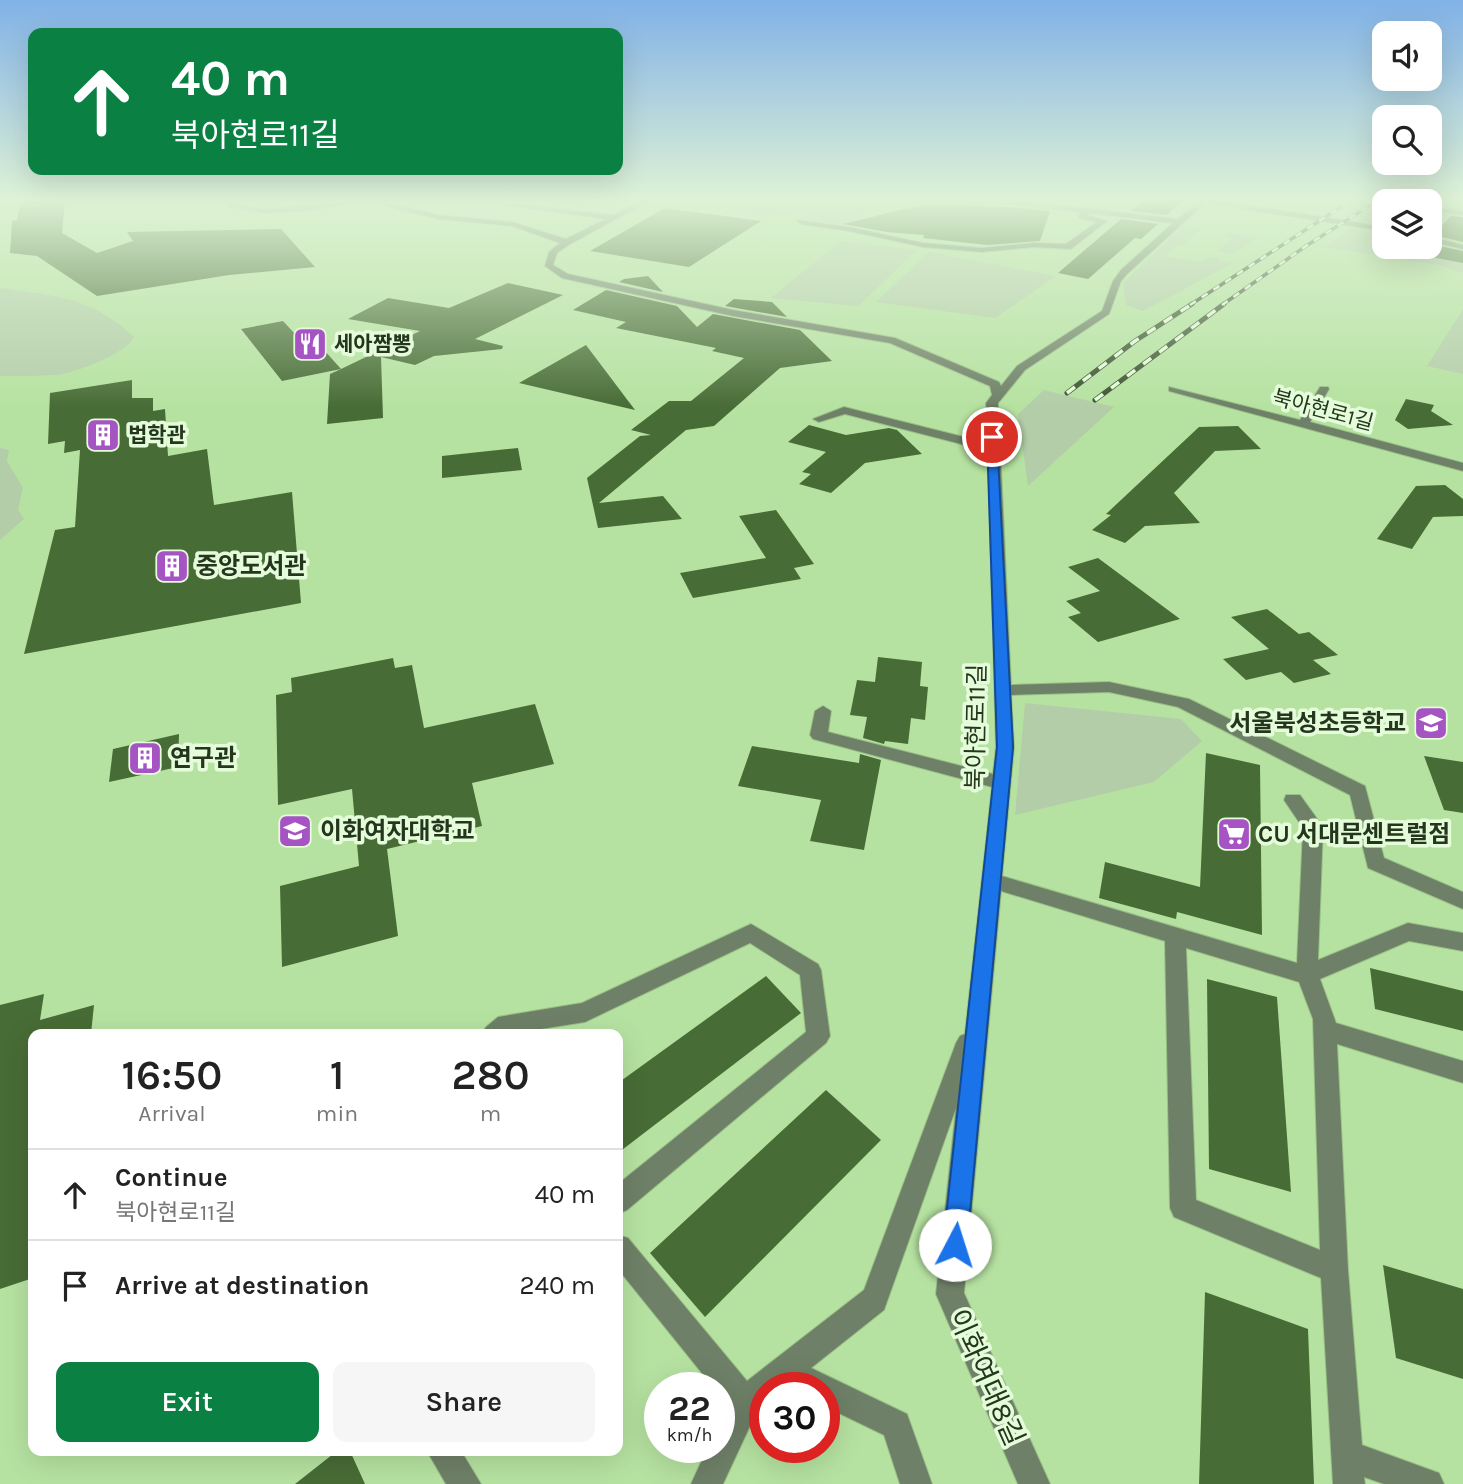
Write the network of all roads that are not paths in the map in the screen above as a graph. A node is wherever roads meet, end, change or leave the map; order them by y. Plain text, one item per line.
1 (552, 268) edge
2 (1128, 268) edge
3 (1173, 389) dead end
4 (1324, 389) dead end
5 (995, 400) junction
6 (819, 419) dead end
7 (1303, 424) junction
8 (992, 442) junction
9 (1463, 467) edge
10 (1003, 690) junction
11 (822, 711) dead end
12 (1002, 783) junction
13 (1293, 800) dead end
14 (992, 881) junction
15 (1463, 901) edge
16 (1175, 936) junction
17 (1463, 942) edge
18 (1307, 975) junction
19 (977, 1017) junction
20 (500, 1029) edge
21 (1324, 1030) junction
22 (1463, 1072) edge
23 (623, 1196) edge
24 (623, 1254) edge
25 (1334, 1270) junction
26 (784, 1371) joint
27 (840, 1398) edge
28 (745, 1402) junction
29 (445, 1456) edge
30 (1348, 1470) edge
31 (465, 1484) edge
32 (707, 1484) edge
33 (916, 1484) edge
34 (1034, 1484) edge
35 (1428, 1484) edge

1 - 5 street
2 - 5 street
3 - 7 street, 북아현로1길
4 - 7 street
5 - 8 street, 북아현로11길
6 - 8 street
7 - 9 street, 북아현로1길
8 - 10 street, 북아현로11길
10 - 12 street, 북아현로11길
10 - 15 street
11 - 12 street
12 - 14 street, 북아현로11길
13 - 18 street
14 - 16 street
14 - 19 street, 북아현로11길
16 - 18 street
16 - 25 street
17 - 18 street
18 - 21 street
19 - 26 street
19 - 34 street, 이화여대8길
20 - 23 street
21 - 22 street
21 - 25 street
24 - 28 street
25 - 30 street
26 - 28 street
27 - 33 street
28 - 32 street
29 - 31 street
30 - 35 street

